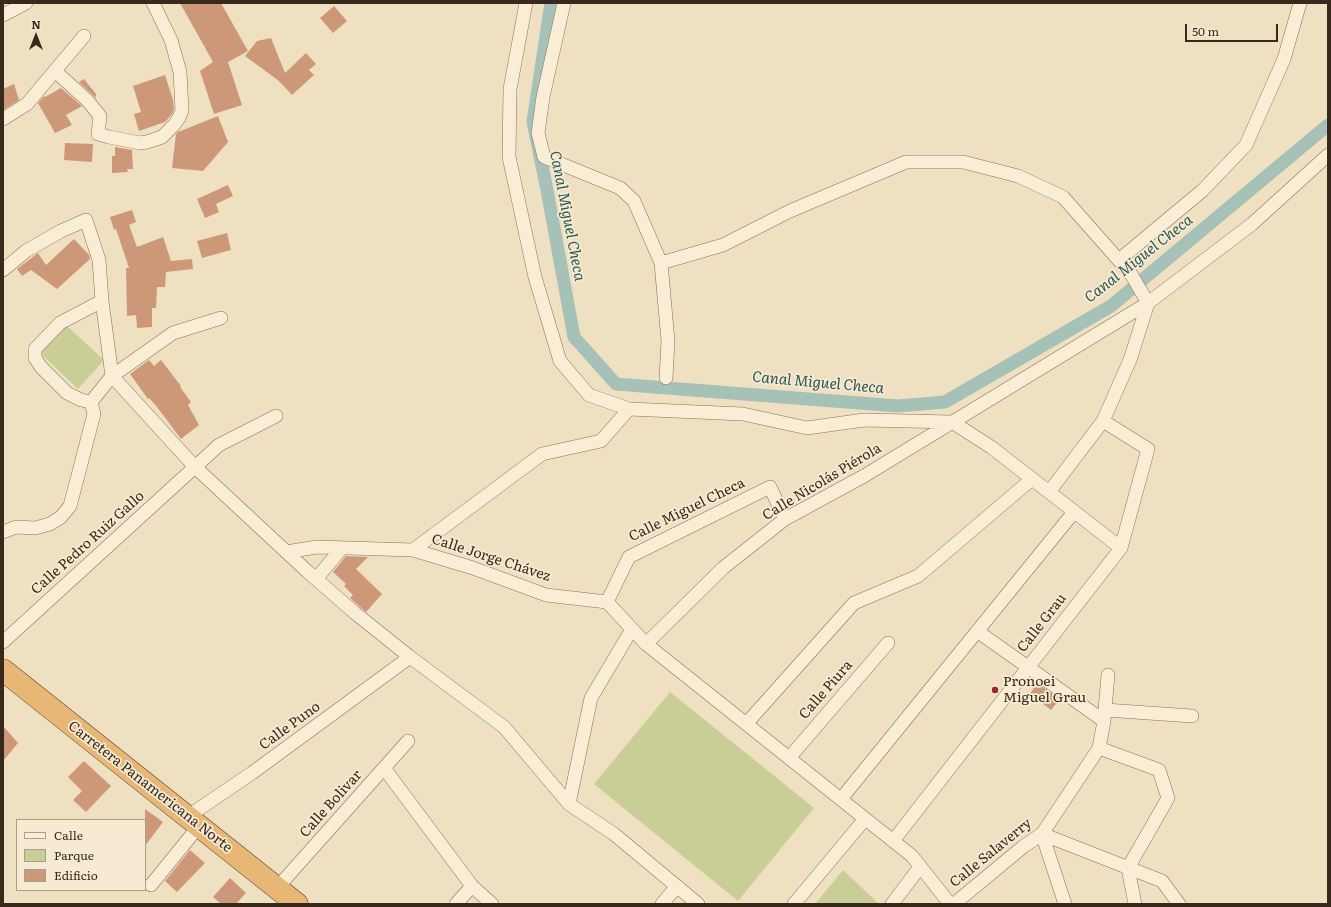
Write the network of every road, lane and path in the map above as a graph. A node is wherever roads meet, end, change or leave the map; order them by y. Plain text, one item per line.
1 (26, 3) edge
2 (152, 3) edge
3 (526, 3) edge
4 (564, 3) edge
5 (1300, 3) edge
6 (3, 15) edge
7 (84, 36) dead end
8 (55, 71) junction
9 (3, 118) edge
10 (1328, 154) edge
11 (1118, 260) junction
12 (661, 264) junction
13 (3, 270) edge
14 (102, 301) junction
15 (1148, 303) junction
16 (221, 318) dead end
17 (112, 376) junction
18 (666, 378) dead end
19 (91, 402) junction
20 (629, 409) junction
21 (276, 416) dead end
22 (1103, 420) junction
23 (952, 422) junction
24 (195, 466) junction
25 (1032, 479) junction
26 (1049, 492) junction
27 (1074, 512) junction
28 (785, 519) junction
29 (3, 532) edge
30 (317, 547) junction
31 (342, 548) junction
32 (1121, 548) junction
33 (413, 550) junction
34 (286, 552) junction
35 (312, 576) junction
36 (607, 602) junction
37 (632, 629) junction
38 (977, 631) junction
39 (3, 642) edge
40 (888, 643) dead end
41 (646, 644) junction
42 (410, 657) junction
43 (1028, 667) junction
44 (3, 670) edge
45 (1108, 675) dead end
46 (1104, 716) junction
47 (1192, 716) dead end
48 (746, 724) junction
49 (408, 741) dead end
50 (1099, 748) junction
51 (789, 758) junction
52 (384, 768) junction
53 (840, 799) junction
54 (569, 804) junction
55 (865, 819) junction
56 (193, 822) junction
57 (1042, 834) junction
58 (893, 841) junction
59 (920, 867) junction
60 (1128, 868) junction
61 (151, 885) dead end
62 (472, 886) junction
63 (677, 886) junction
64 (277, 888) junction
65 (1130, 903) edge
66 (297, 904) edge
67 (456, 904) edge
68 (492, 904) edge
69 (662, 904) edge
70 (698, 904) edge
71 (794, 904) edge
72 (892, 904) edge
73 (950, 904) edge
74 (954, 904) edge
75 (1065, 904) edge
76 (1179, 904) edge

1 - 6 street
2 - 8 street
3 - 20 street
4 - 12 street
5 - 11 street
7 - 8 street
8 - 9 street
10 - 15 street, Calle Nicolás Piérola
11 - 12 street
11 - 15 street
12 - 18 street
13 - 14 street
14 - 17 street
14 - 19 street
15 - 22 street
15 - 23 street, Calle Nicolás Piérola
16 - 17 street
17 - 19 street
17 - 24 street
19 - 29 street
20 - 23 street
20 - 33 street
21 - 24 street, Calle Pedro Ruiz Gallo
22 - 26 street
22 - 32 street, Calle Grau
23 - 25 street
23 - 28 street, Calle Nicolás Piérola
24 - 34 street
24 - 39 street, Calle Pedro Ruiz Gallo
25 - 26 street
25 - 48 street
26 - 27 street
27 - 32 street
27 - 38 street
28 - 36 street, Calle Miguel Checa
28 - 41 street, Calle Nicolás Piérola
30 - 31 street, Calle Jorge Chávez
30 - 34 street, Calle Jorge Chávez
30 - 35 street
31 - 33 street, Calle Jorge Chávez
31 - 35 street
32 - 43 street, Calle Grau
33 - 36 street, Calle Jorge Chávez
34 - 35 street
35 - 42 street
36 - 37 street
37 - 41 street
37 - 54 street
38 - 43 street
38 - 53 street
40 - 51 street, Calle Piura
41 - 48 street
42 - 54 street
42 - 56 street, Calle Puno
43 - 46 street
43 - 58 street, Calle Grau
44 - 56 highway, Carretera Panamericana Norte
45 - 46 street, Calle Salaverry
46 - 47 street
46 - 50 street, Calle Salaverry
48 - 51 street
49 - 52 street, Calle Bolivar
50 - 57 street, Calle Salaverry
50 - 60 street
51 - 53 street
52 - 62 street
52 - 64 street, Calle Bolivar
53 - 55 street
54 - 63 street
55 - 58 street
55 - 71 street
56 - 61 street, Calle Puno
56 - 64 highway, Carretera Panamericana Norte
57 - 60 street
57 - 74 street, Calle Salaverry
57 - 75 street
58 - 59 street
59 - 72 street
59 - 73 street
60 - 65 street
60 - 76 street
62 - 67 street
62 - 68 street
63 - 69 street
63 - 70 street
64 - 66 highway, Carretera Panamericana Norte

